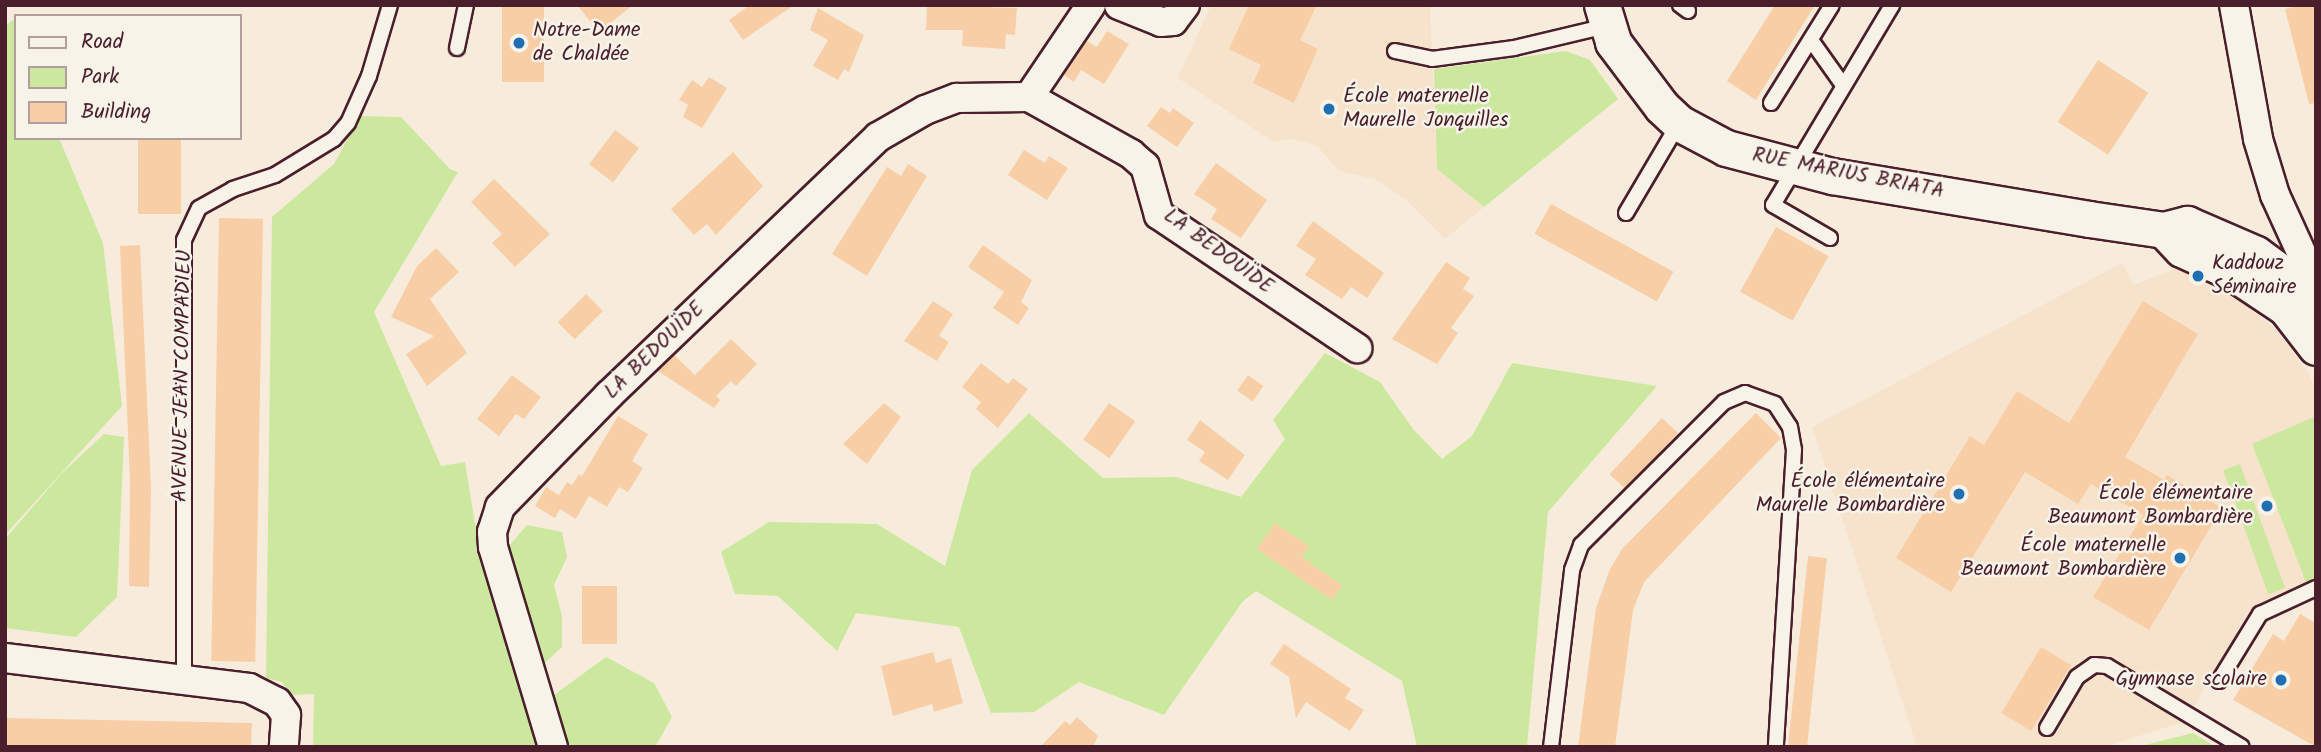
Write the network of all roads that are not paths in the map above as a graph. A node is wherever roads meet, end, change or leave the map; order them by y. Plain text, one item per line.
1 (390, 5) edge
2 (466, 5) edge
3 (1119, 5) edge
4 (1185, 5) edge
5 (1832, 5) edge
6 (1892, 5) edge
7 (2234, 5) edge
8 (1088, 10) edge
9 (1604, 16) edge
10 (1811, 40) junction
11 (457, 48) dead end
12 (1395, 51) dead end
13 (1843, 85) junction
14 (1029, 97) junction
15 (1771, 103) dead end
16 (1679, 122) junction
17 (1793, 167) junction
18 (1626, 213) dead end
19 (1830, 238) dead end
20 (2303, 298) edge
21 (2316, 347) edge
22 (1357, 348) dead end
23 (2316, 588) edge
24 (5, 658) edge
25 (184, 678) junction
26 (2219, 681) dead end
27 (2047, 728) dead end
28 (284, 747) edge
29 (553, 747) edge
30 (1551, 747) edge
31 (1776, 747) edge
32 (2242, 747) edge

1 - 25 lane, AVENUE JEAN COMPADIEU
2 - 11 lane
3 - 4 street
5 - 10 lane
6 - 13 lane
7 - 20 street
8 - 14 street
9 - 12 lane
9 - 16 street, RUE MARIUS BRIATA
10 - 13 lane
10 - 15 lane
13 - 17 lane
14 - 22 street, LA BEDOUÏDE
14 - 29 street, LA BEDOUÏDE
16 - 17 street, RUE MARIUS BRIATA
16 - 18 lane
17 - 19 lane
17 - 20 street, RUE MARIUS BRIATA
20 - 21 street, RUE MARIUS BRIATA
23 - 26 lane
24 - 25 street
25 - 28 street
27 - 32 lane
30 - 31 lane

